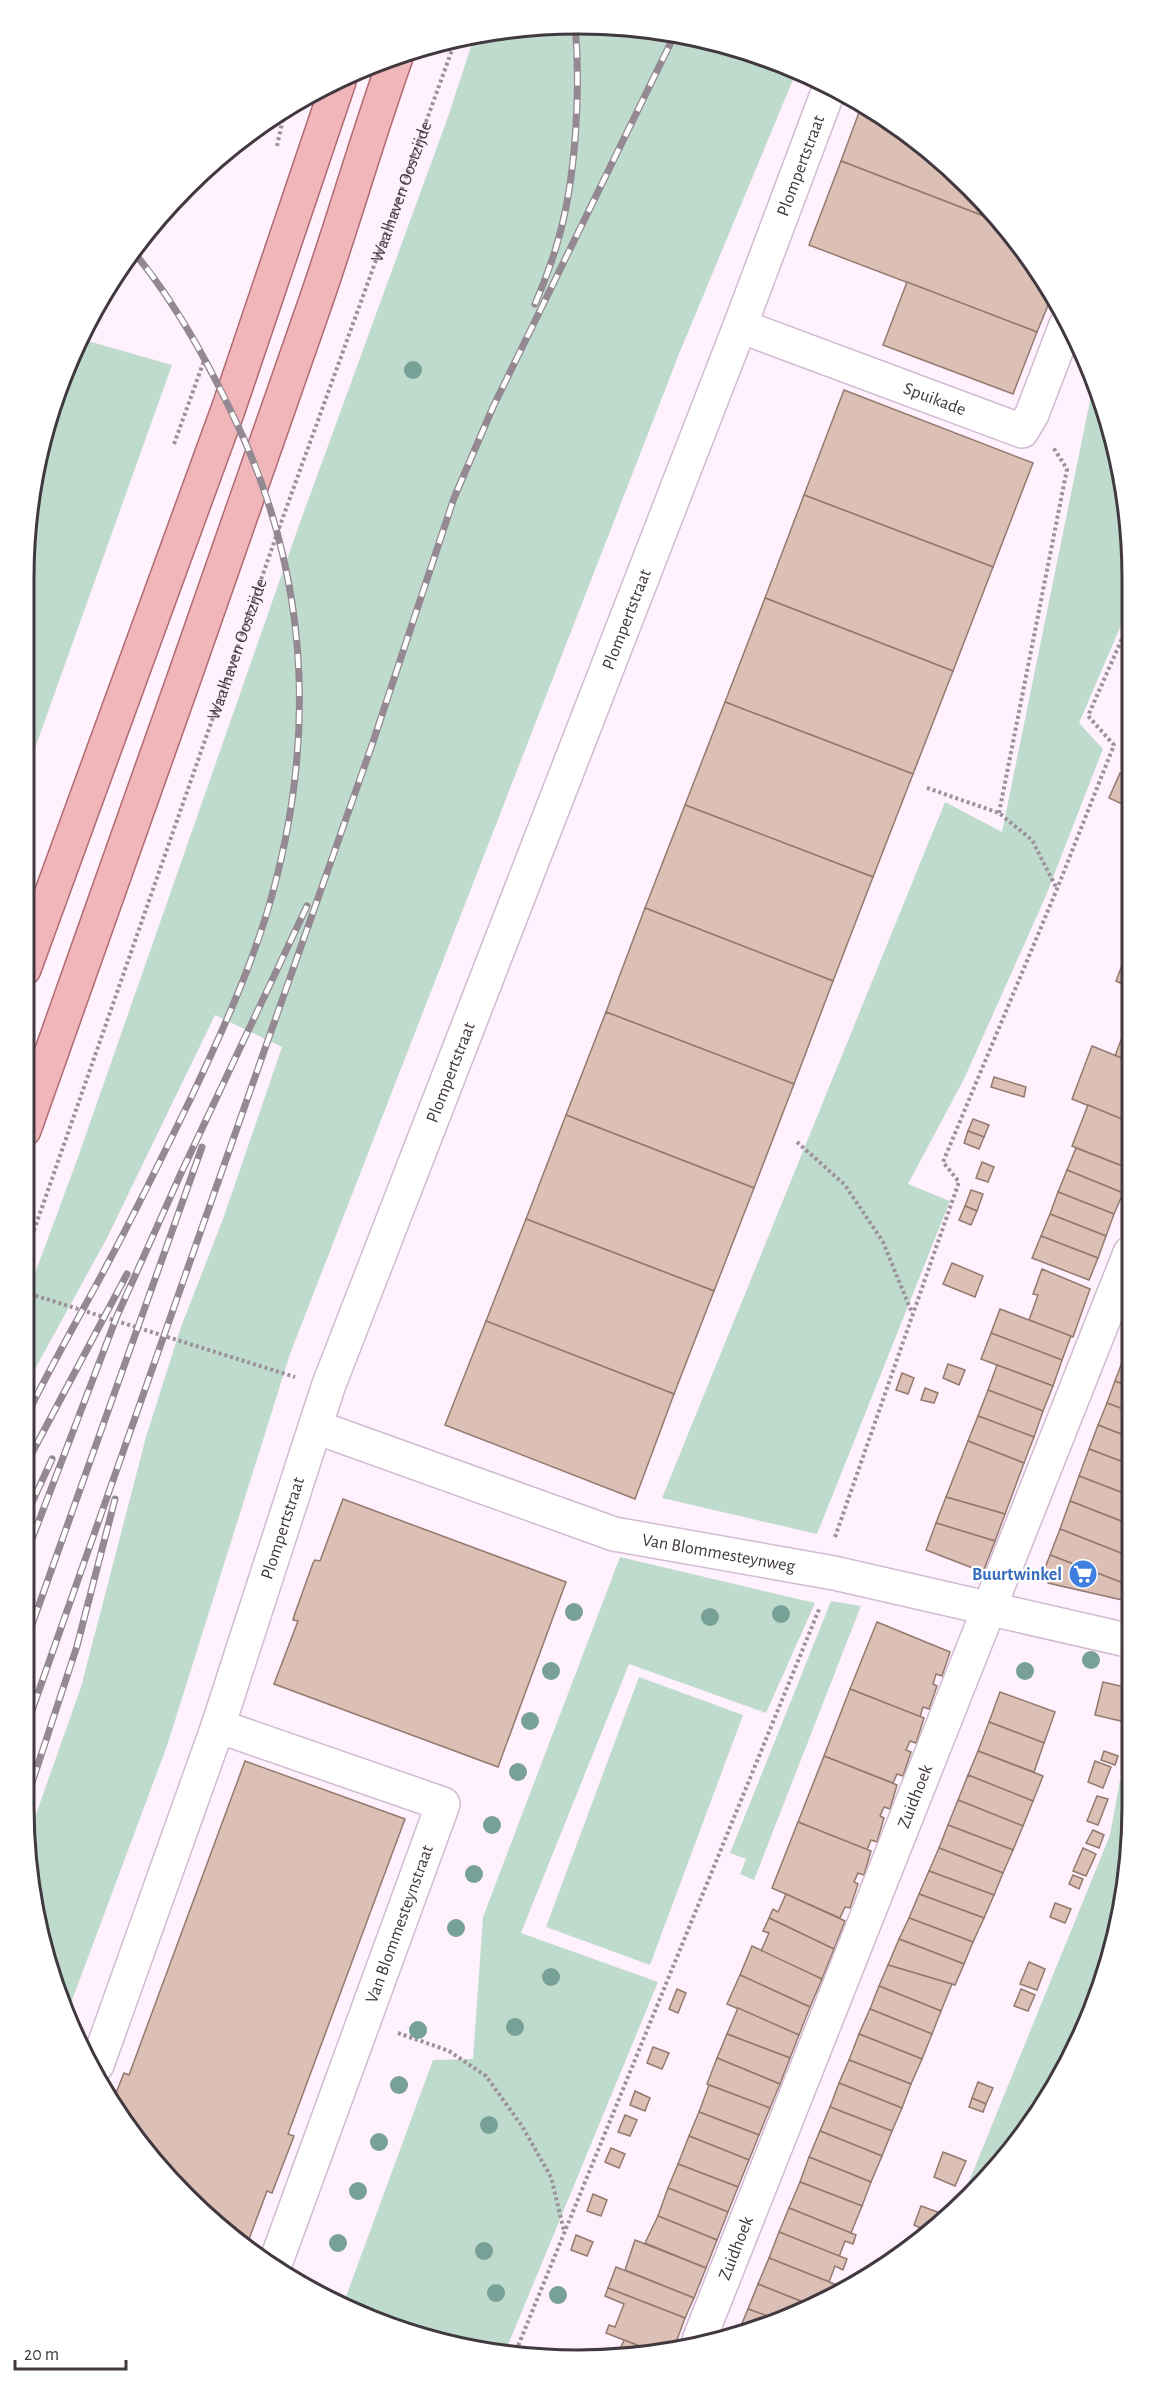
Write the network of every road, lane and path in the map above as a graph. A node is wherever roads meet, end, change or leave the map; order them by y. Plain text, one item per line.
1 (452, 50) edge
2 (392, 67) edge
3 (335, 92) edge
4 (827, 95) edge
5 (740, 326) junction
6 (1063, 334) edge
7 (1032, 414) junction
8 (1122, 639) edge
9 (927, 788) dead end
10 (999, 813) junction
11 (1057, 889) junction
12 (34, 942) edge
13 (34, 1102) edge
14 (797, 1142) dead end
15 (34, 1230) edge
16 (1122, 1273) edge
17 (34, 1295) edge
18 (912, 1313) junction
19 (328, 1387) junction
20 (316, 1427) junction
21 (834, 1573) junction
22 (990, 1608) junction
23 (1122, 1639) edge
24 (219, 1726) junction
25 (363, 2021) junction
26 (98, 2061) edge
27 (564, 2232) junction
28 (277, 2258) edge
29 (701, 2335) edge
30 (518, 2346) edge

1 - 15 path, Waalhaven Oostzijde
2 - 13 main road
3 - 12 main road
4 - 5 street, Plompertstraat
5 - 7 street, Spuikade
5 - 19 street, Plompertstraat
6 - 7 street
7 - 10 path
8 - 11 path
9 - 10 path
10 - 11 path
11 - 18 path
14 - 18 path
16 - 22 street, Zuidhoek
17 - 19 path
18 - 21 path
19 - 20 street, Plompertstraat
20 - 21 street, Van Blommesteynweg
20 - 24 street, Plompertstraat
21 - 22 street, Van Blommesteynweg
21 - 27 path
22 - 23 street, Van Blommesteynweg
22 - 29 street, Zuidhoek
24 - 25 street, Van Blommesteynstraat
24 - 26 street, Plompertstraat
25 - 27 path
25 - 28 street, Van Blommesteynstraat
27 - 30 path

